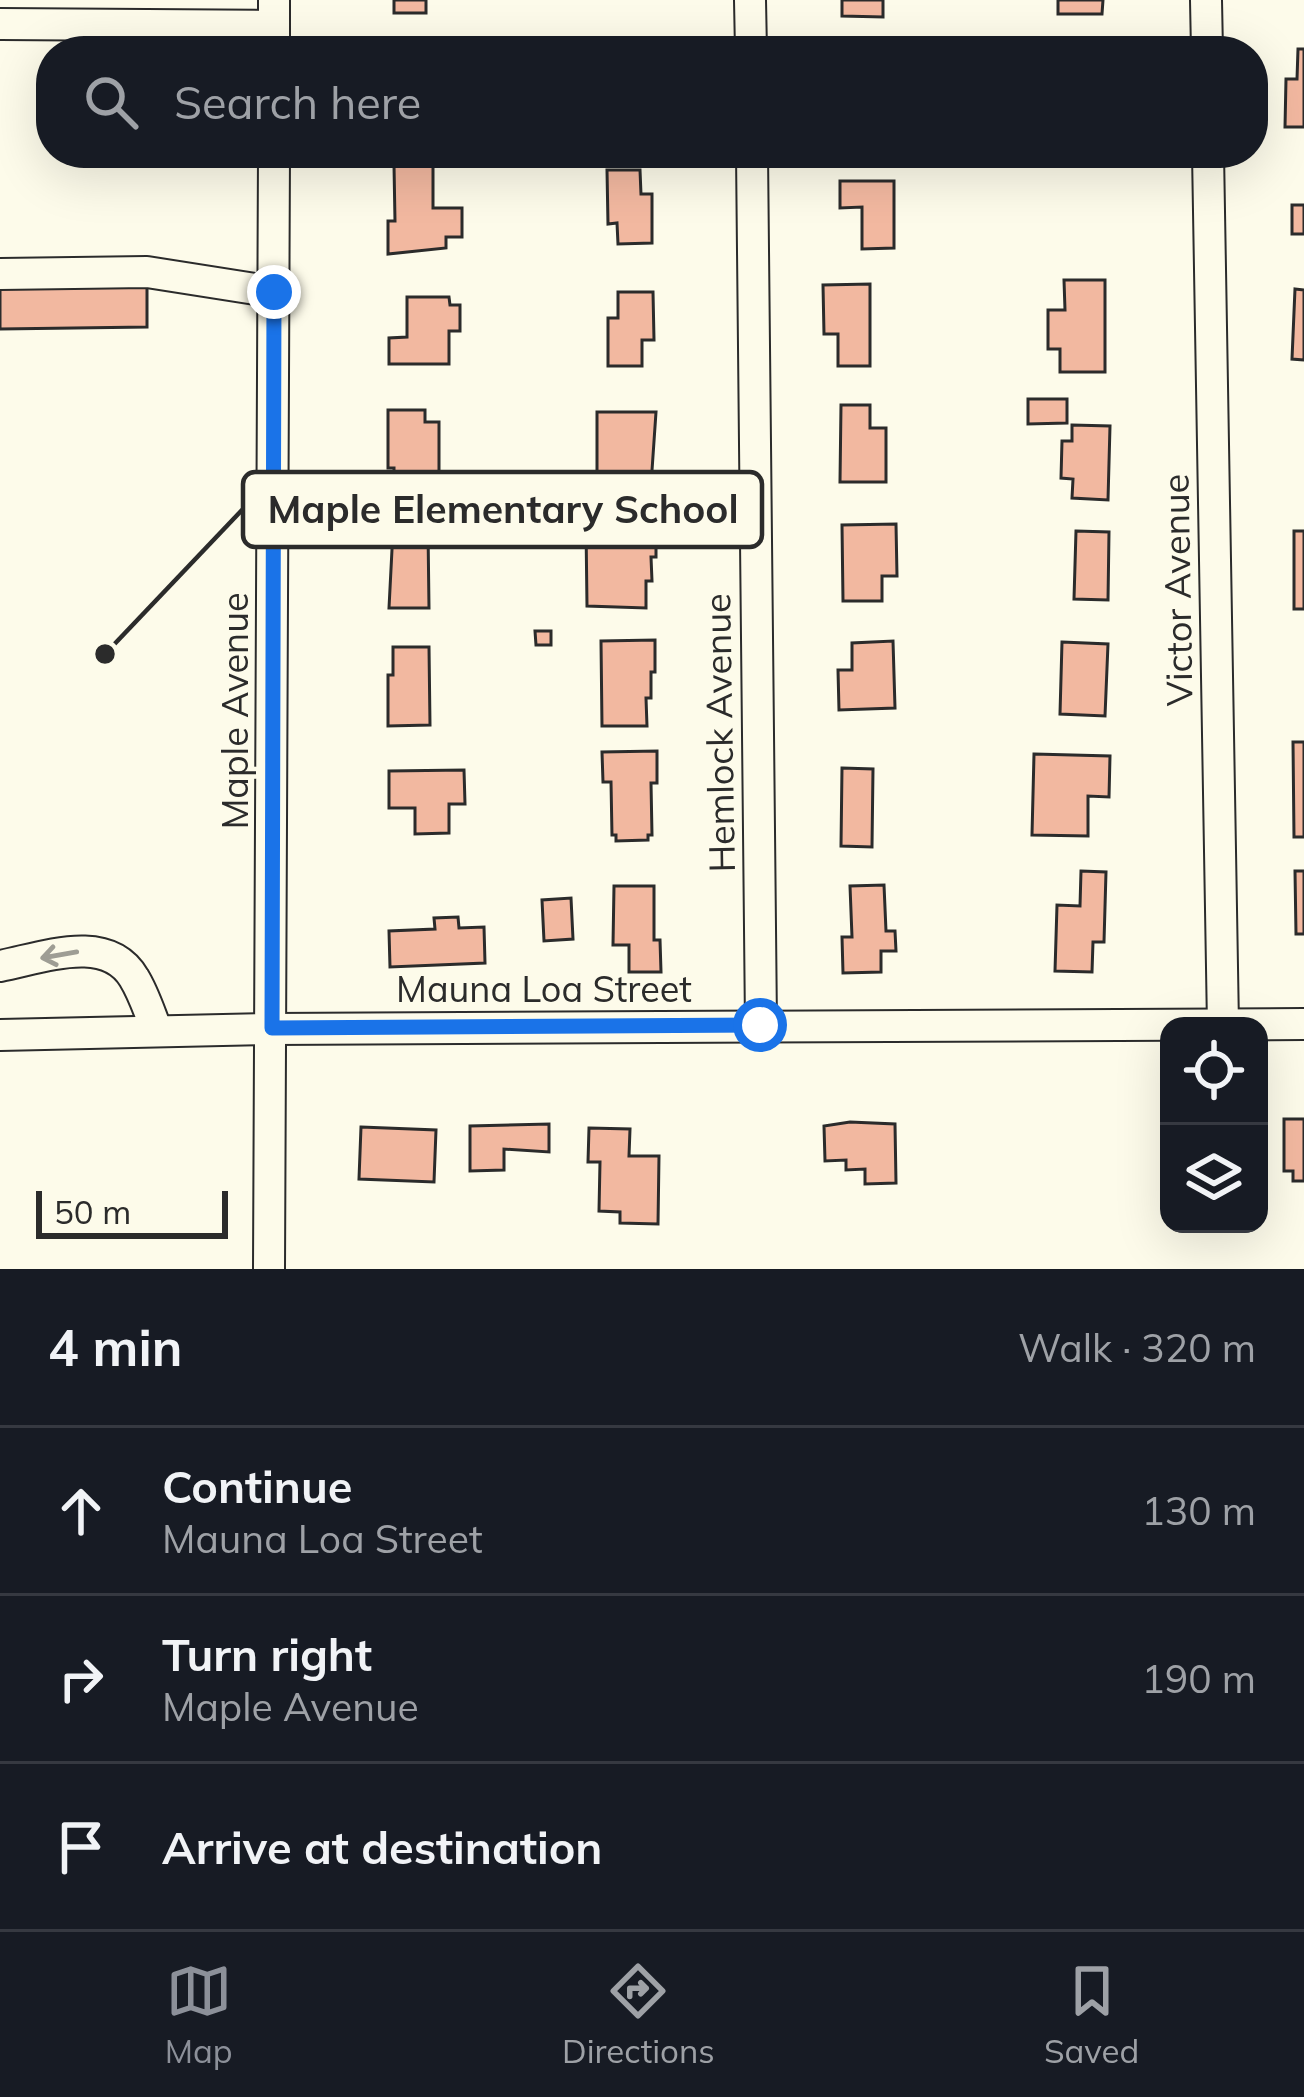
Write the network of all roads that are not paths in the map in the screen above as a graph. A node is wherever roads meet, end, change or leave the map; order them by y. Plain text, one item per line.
1 (750, 0) edge
2 (1206, 0) edge
3 (0, 24) edge
4 (274, 26) edge
5 (751, 36) edge
6 (1207, 36) edge
7 (274, 168) edge
8 (752, 168) edge
9 (1208, 168) edge
10 (0, 274) edge
11 (274, 292) junction
12 (0, 966) edge
13 (1223, 1017) edge
14 (1268, 1024) edge
15 (1304, 1024) edge
16 (760, 1025) junction
17 (1160, 1025) edge
18 (272, 1028) junction
19 (157, 1031) junction
20 (0, 1035) edge
21 (269, 1269) edge

1 - 5 street
2 - 6 street
3 - 4 street
7 - 11 street, Maple Avenue
8 - 16 street, Hemlock Avenue
9 - 13 street, Victor Avenue
10 - 11 street
11 - 18 street, Maple Avenue
19 -> 12 street
14 - 15 street, Mauna Loa Street
16 - 17 street, Mauna Loa Street
16 - 18 street, Mauna Loa Street
18 - 19 street, Mauna Loa Street
18 - 21 street, Maple Avenue
19 - 20 street, Mauna Loa Street

